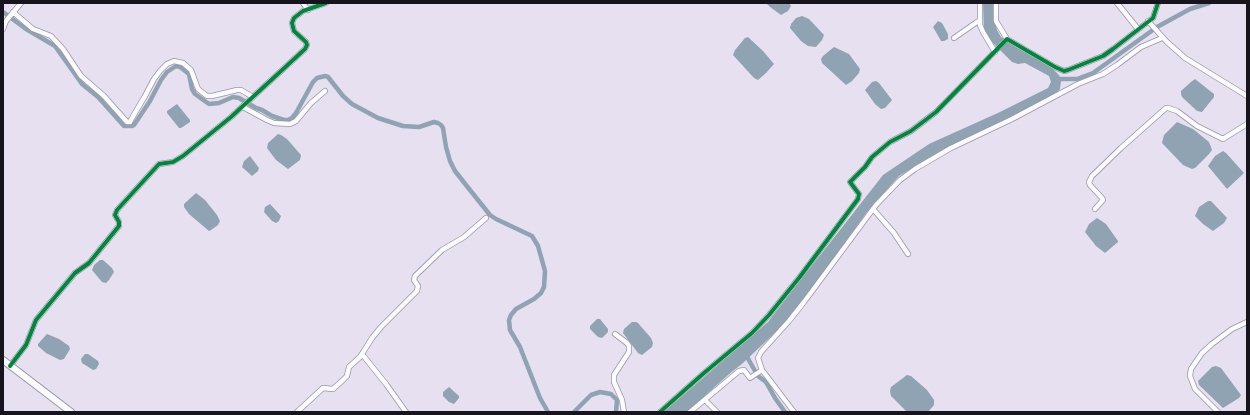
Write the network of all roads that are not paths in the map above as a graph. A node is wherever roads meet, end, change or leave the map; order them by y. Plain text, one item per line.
1 (21, 3) edge
2 (303, 3) edge
3 (326, 3) edge
4 (980, 3) edge
5 (996, 3) edge
6 (1117, 3) edge
7 (1158, 3) edge
8 (308, 10) junction
9 (12, 14) junction
10 (980, 21) junction
11 (1149, 22) junction
12 (3, 29) edge
13 (1138, 29) junction
14 (954, 38) dead end
15 (1162, 38) junction
16 (1006, 40) junction
17 (996, 51) junction
18 (325, 91) dead end
19 (1247, 96) edge
20 (252, 98) junction
21 (244, 106) junction
22 (1247, 124) edge
23 (873, 209) junction
24 (1095, 209) dead end
25 (486, 218) dead end
26 (908, 254) dead end
27 (1247, 322) edge
28 (615, 334) dead end
29 (362, 354) junction
30 (3, 360) edge
31 (10, 366) junction
32 (761, 370) junction
33 (705, 400) junction
34 (71, 412) edge
35 (297, 412) edge
36 (406, 412) edge
37 (624, 412) edge
38 (660, 412) edge
39 (690, 412) edge
40 (717, 412) edge
41 (794, 412) edge
42 (1218, 412) edge

1 - 9 street
2 - 8 street
3 - 8 street
4 - 10 street
5 - 16 street
6 - 13 street
7 - 11 street
8 - 20 street
9 - 12 street
9 - 20 street
10 - 14 street
10 - 17 street
11 - 13 street
11 - 15 street
13 - 16 street
15 - 19 street
15 - 23 street
16 - 17 street
17 - 38 street
18 - 21 street
20 - 21 street
21 - 31 street
22 - 24 street
23 - 26 street
23 - 32 street
25 - 29 street
27 - 42 street
28 - 37 street
29 - 35 street
29 - 36 street
30 - 31 street
31 - 34 street
32 - 33 street
32 - 41 street
33 - 39 street
33 - 40 street

